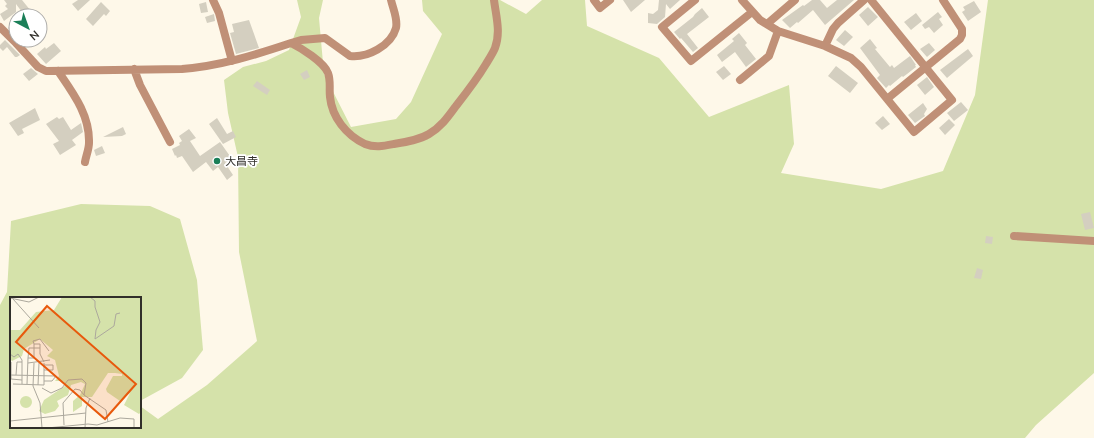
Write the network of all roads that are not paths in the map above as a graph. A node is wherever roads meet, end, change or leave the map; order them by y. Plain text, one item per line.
1 (213, 0) edge
2 (391, 0) edge
3 (494, 0) edge
4 (594, 0) edge
5 (610, 0) edge
6 (695, 0) edge
7 (742, 0) edge
8 (795, 0) edge
9 (864, 0) edge
10 (871, 0) edge
11 (943, 0) edge
12 (752, 12) junction
13 (768, 24) junction
14 (0, 27) edge
15 (778, 31) junction
16 (291, 43) junction
17 (825, 46) junction
18 (232, 61) junction
19 (926, 67) junction
20 (134, 69) junction
21 (58, 71) junction
22 (740, 80) dead end
23 (887, 99) junction
24 (170, 142) dead end
25 (85, 162) dead end
26 (1014, 236) dead end
27 (1094, 241) edge

1 - 18 street
2 - 16 street
3 - 16 street
4 - 5 street
6 - 12 street
7 - 12 street
8 - 13 street
9 - 17 street
10 - 19 street
11 - 19 street
12 - 13 street
13 - 15 street
14 - 21 street
15 - 17 street
15 - 22 street
16 - 18 street
17 - 23 street
18 - 20 street
19 - 23 street
19 - 23 street
20 - 21 street
20 - 24 street
21 - 25 street
26 - 27 street

